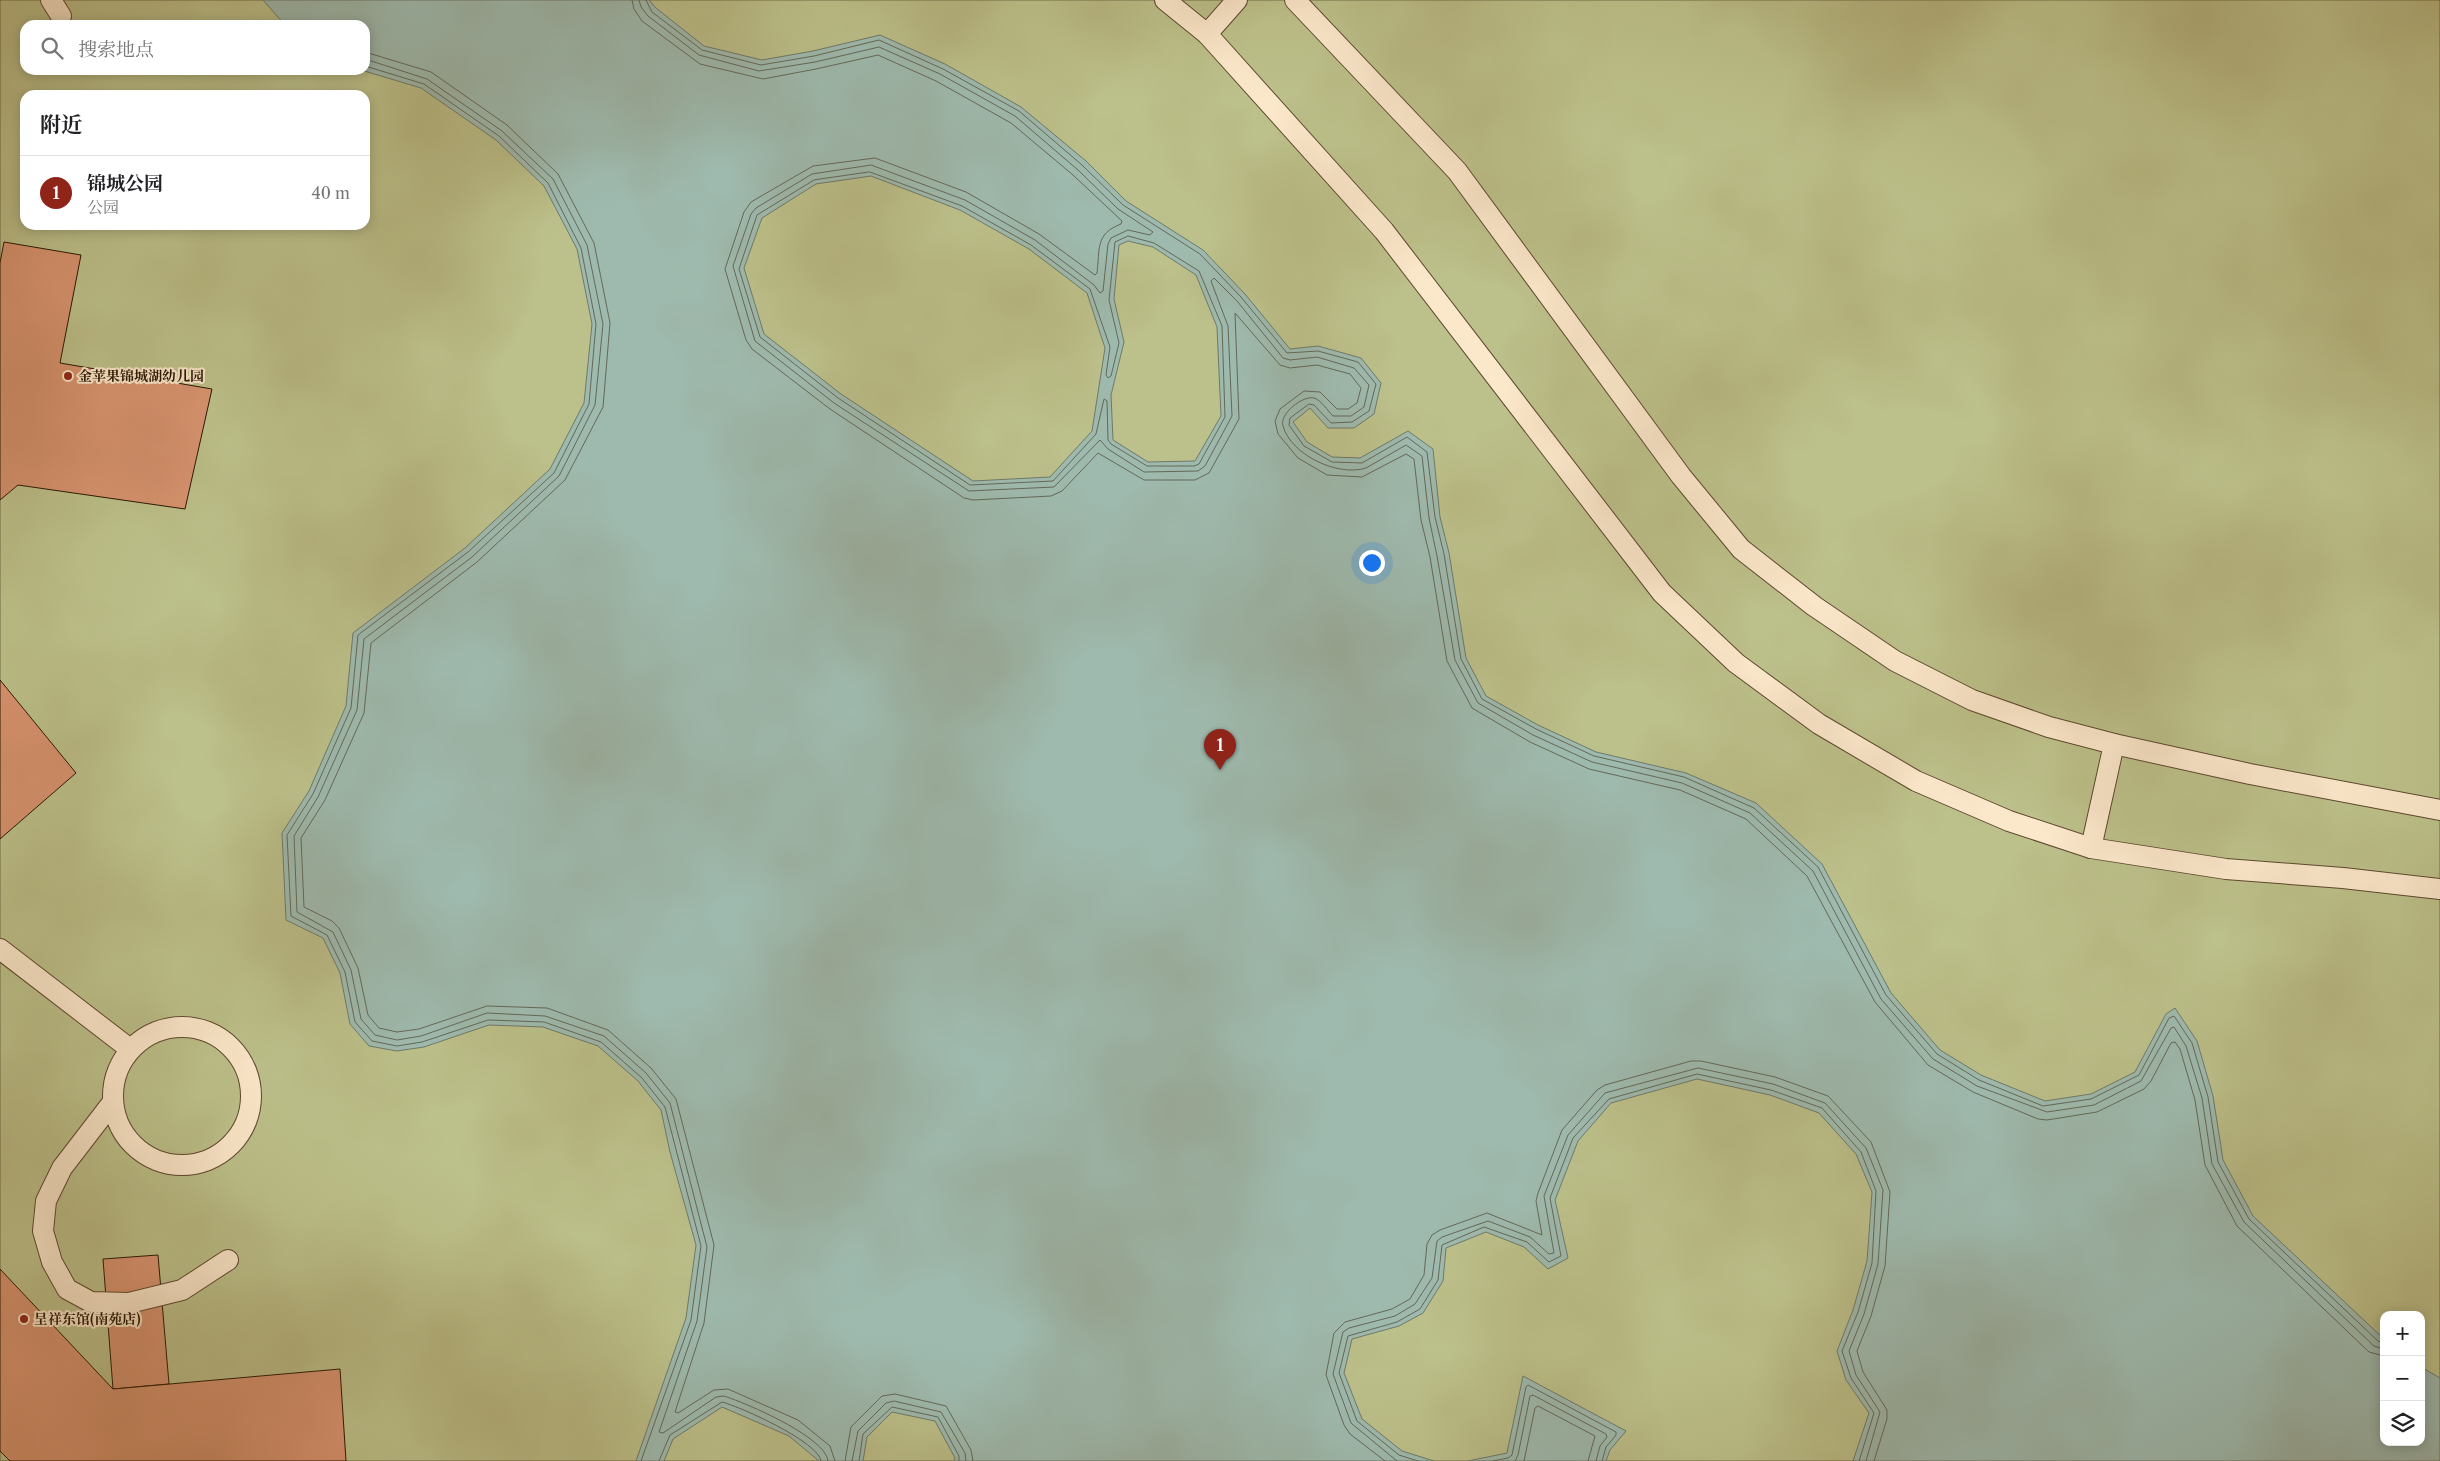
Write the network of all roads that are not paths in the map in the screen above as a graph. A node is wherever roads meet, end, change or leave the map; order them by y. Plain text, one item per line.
1 (1164, 0) edge
2 (1237, 0) edge
3 (1295, 0) edge
4 (1207, 34) junction
5 (2114, 744) junction
6 (2440, 810) edge
7 (2091, 848) junction
8 (2440, 890) edge
9 (0, 949) edge
10 (130, 1049) junction
11 (112, 1103) junction
12 (228, 1260) dead end

1 - 4 lane
2 - 4 lane
3 - 5 lane
4 - 7 lane
5 - 6 lane
5 - 7 lane
7 - 8 lane
9 - 10 lane
10 - 11 lane
10 - 11 lane
11 - 12 lane

